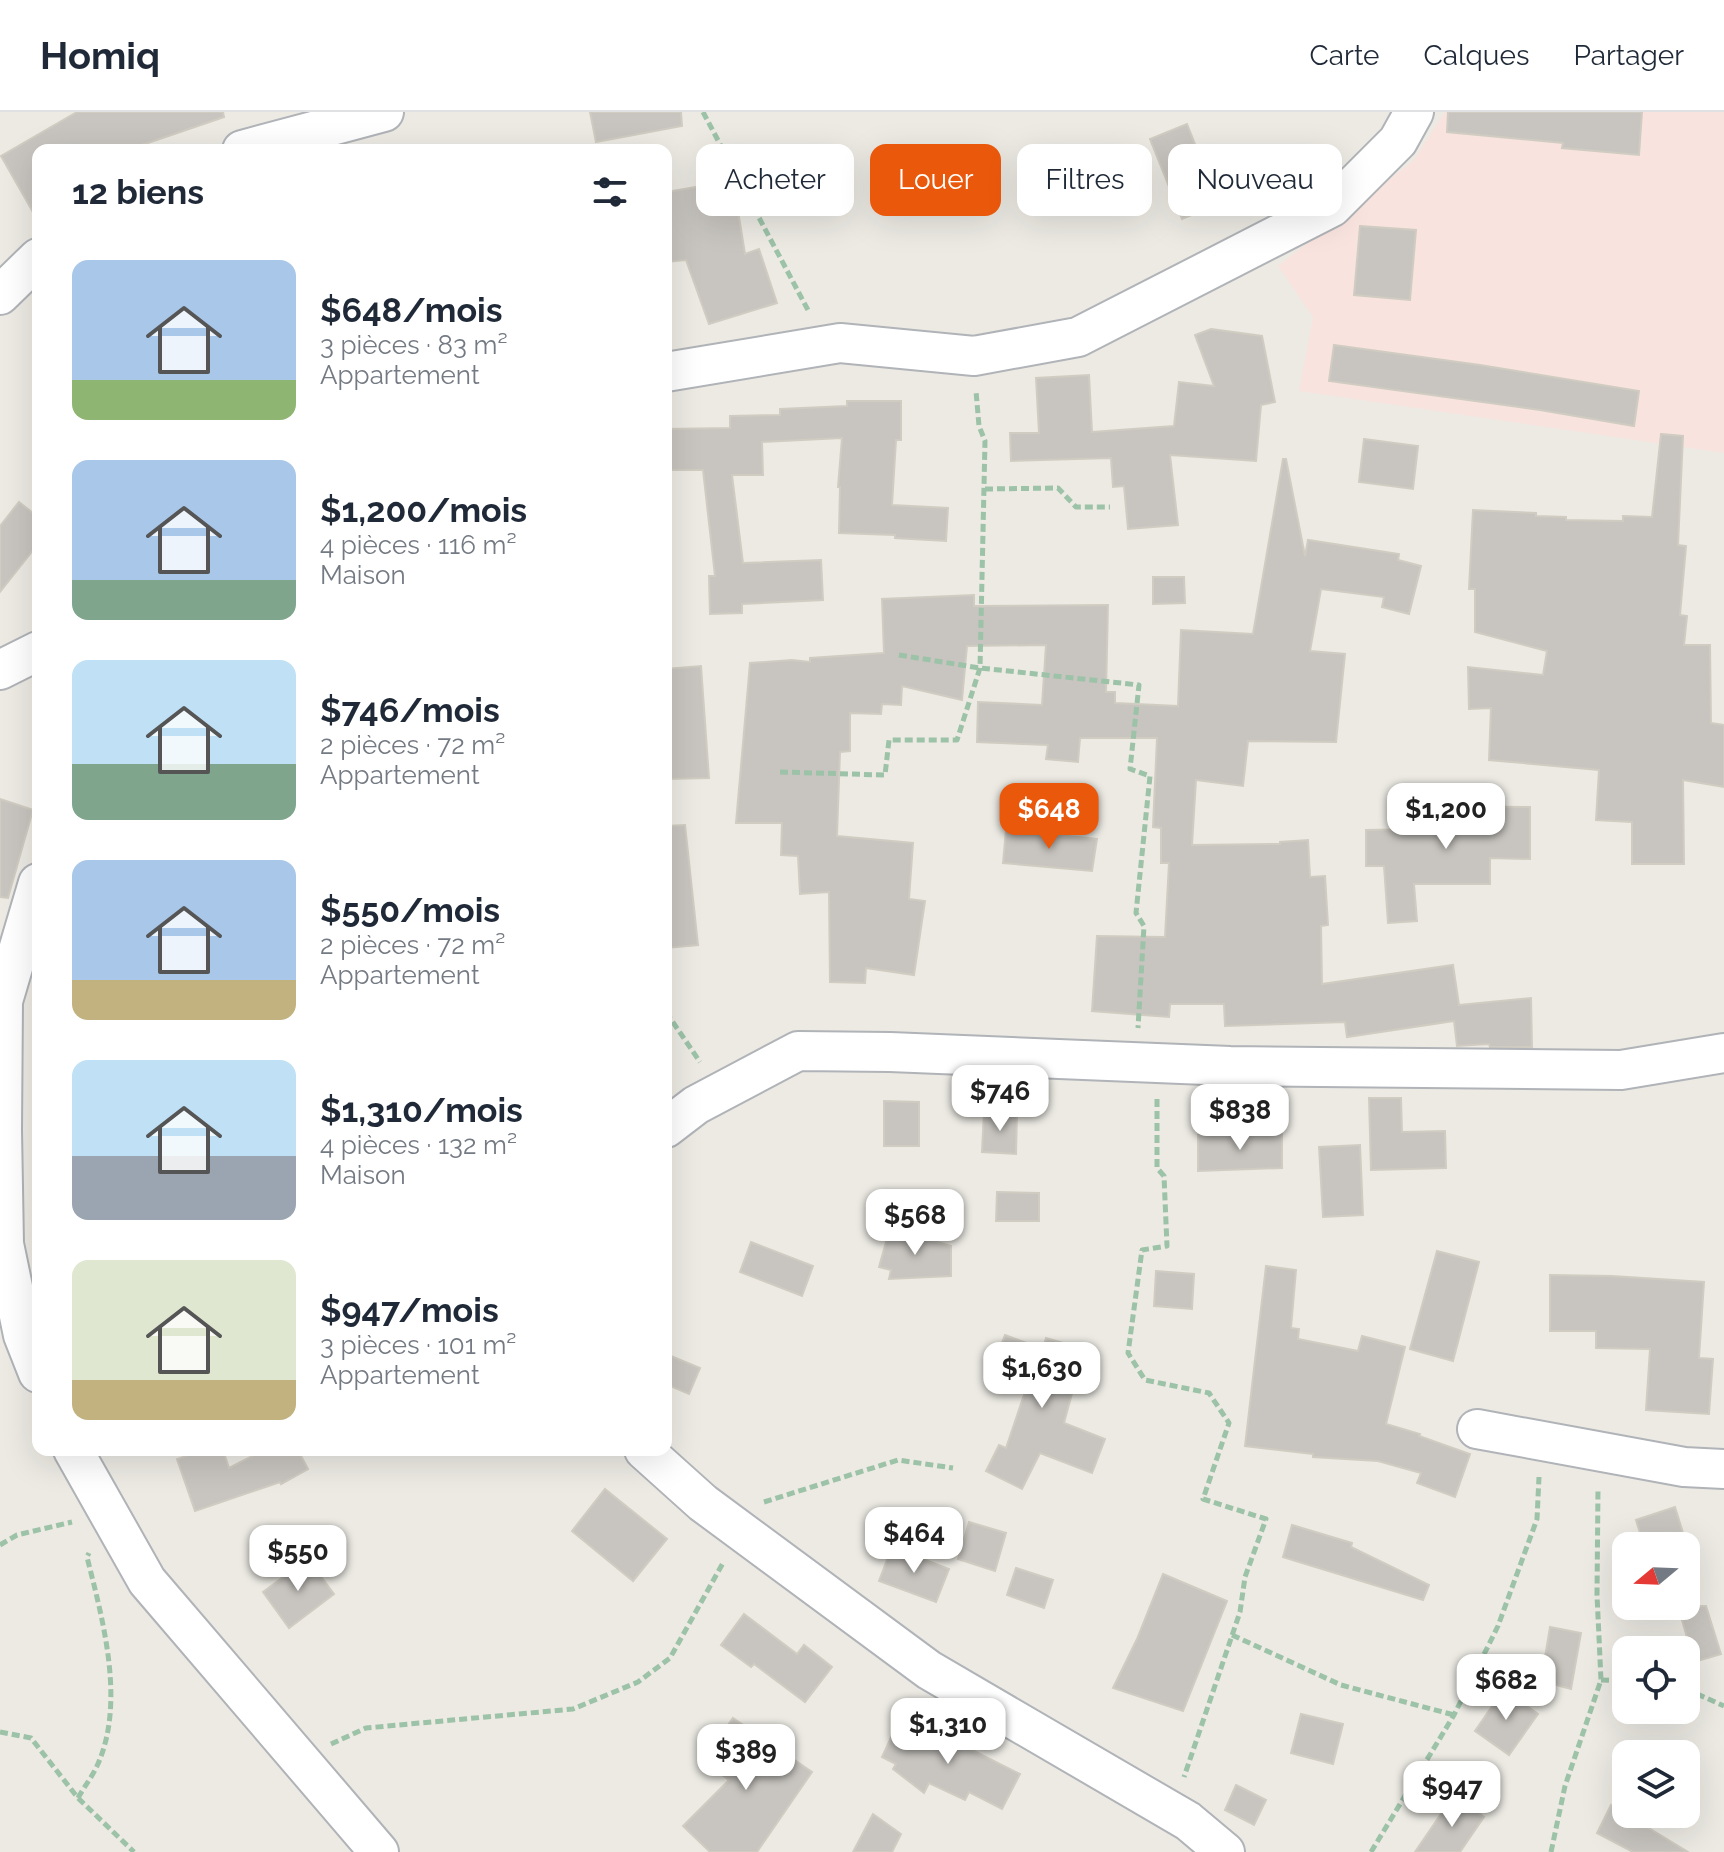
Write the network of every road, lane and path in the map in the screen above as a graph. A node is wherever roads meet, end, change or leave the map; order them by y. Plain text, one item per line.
1 (384, 112) edge
2 (703, 112) edge
3 (1414, 112) edge
4 (264, 144) edge
5 (32, 264) edge
6 (0, 295) edge
7 (826, 345) junction
8 (974, 356) junction
9 (672, 371) edge
10 (985, 489) junction
11 (1110, 507) dead end
12 (32, 654) edge
13 (899, 655) dead end
14 (980, 668) junction
15 (0, 670) edge
16 (780, 772) dead end
17 (32, 903) edge
18 (672, 1021) edge
19 (1724, 1053) edge
20 (1146, 1063) junction
21 (720, 1092) junction
22 (672, 1123) edge
23 (32, 1358) edge
24 (1477, 1429) dead end
25 (1541, 1441) junction
26 (1598, 1452) junction
27 (76, 1456) edge
28 (651, 1456) edge
29 (953, 1468) dead end
30 (1724, 1469) edge
31 (109, 1513) junction
32 (731, 1523) junction
33 (0, 1545) edge
34 (1232, 1635) junction
35 (1601, 1680) junction
36 (1612, 1680) edge
37 (1700, 1695) edge
38 (1724, 1706) edge
39 (1454, 1715) junction
40 (0, 1732) edge
41 (299, 1758) junction
42 (78, 1798) junction
43 (1173, 1812) junction
44 (134, 1852) edge
45 (379, 1852) edge
46 (1225, 1852) edge
47 (1371, 1852) edge
48 (1551, 1852) edge

1 - 4 street
2 - 7 path
3 - 8 street
5 - 6 street
7 - 8 street
7 - 9 street
8 - 10 path
10 - 11 path
10 - 14 path
12 - 15 street
13 - 14 path
14 - 16 path
14 - 20 path
17 - 23 street
18 - 21 path
19 - 20 street
20 - 21 street
20 - 34 path
21 - 22 street
24 - 25 street
25 - 26 street
25 - 39 path
26 - 30 street
26 - 35 path
27 - 31 street
28 - 32 street
29 - 32 path
31 - 33 path
31 - 41 street
31 - 42 path
32 - 41 path
32 - 43 street
34 - 39 path
34 - 43 path
35 - 36 path
35 - 48 path
37 - 38 path
39 - 47 path
40 - 42 path
41 - 45 street
42 - 44 path
43 - 46 street

